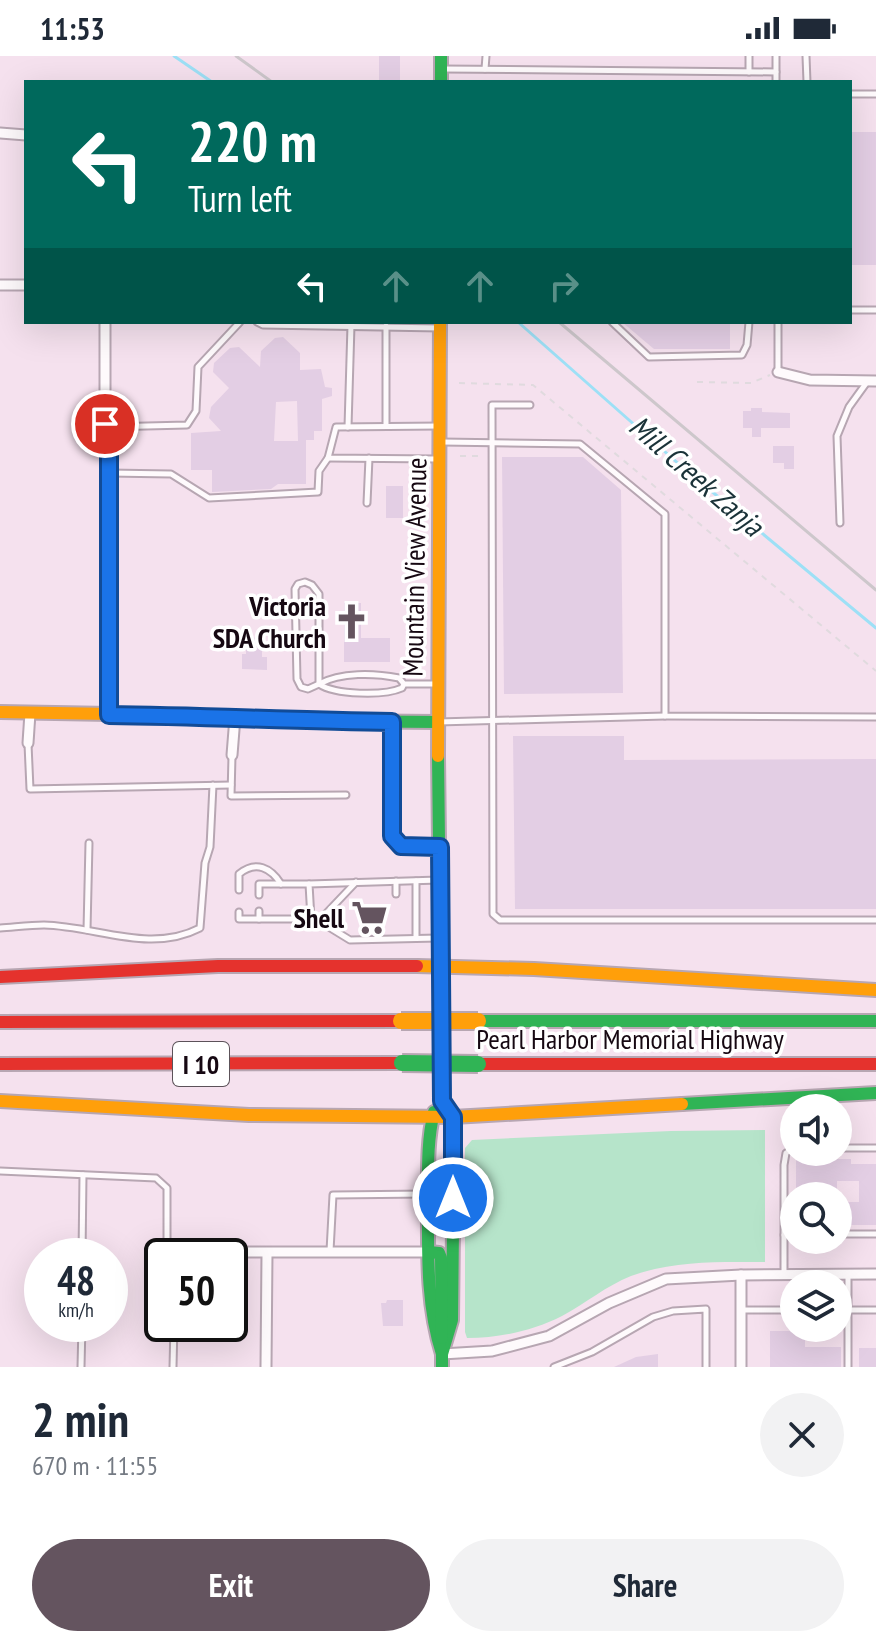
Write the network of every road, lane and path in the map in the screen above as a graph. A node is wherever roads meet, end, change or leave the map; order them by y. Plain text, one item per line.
1 (486, 56) edge
2 (749, 56) edge
3 (776, 56) edge
4 (806, 56) edge
5 (441, 69) edge
6 (485, 69) junction
7 (749, 72) junction
8 (776, 72) junction
9 (776, 80) edge
10 (807, 80) edge
11 (852, 94) edge
12 (876, 94) edge
13 (0, 133) edge
14 (24, 135) edge
15 (0, 285) edge
16 (24, 285) edge
17 (852, 310) edge
18 (876, 310) edge
19 (105, 324) edge
20 (238, 324) edge
21 (261, 324) edge
22 (614, 324) edge
23 (749, 324) edge
24 (778, 324) edge
25 (351, 325) junction
26 (440, 325) edge
27 (386, 326) junction
28 (778, 372) junction
29 (872, 381) edge
30 (697, 382) dead end
31 (459, 383) dead end
32 (530, 405) dead end
33 (386, 426) junction
34 (105, 427) junction
35 (348, 427) junction
36 (441, 442) junction
37 (492, 442) junction
38 (460, 456) dead end
39 (492, 456) junction
40 (328, 458) junction
41 (369, 458) junction
42 (109, 473) junction
43 (367, 503) dead end
44 (840, 523) dead end
45 (876, 671) edge
46 (319, 684) junction
47 (404, 684) junction
48 (438, 684) junction
49 (0, 712) edge
50 (30, 713) junction
51 (109, 715) junction
52 (665, 716) junction
53 (235, 717) junction
54 (876, 717) edge
55 (492, 720) junction
56 (392, 722) junction
57 (438, 722) junction
58 (28, 743) joint
59 (232, 755) joint
60 (213, 785) junction
61 (231, 785) junction
62 (346, 795) dead end
63 (89, 843) dead end
64 (440, 847) junction
65 (440, 880) junction
66 (396, 881) junction
67 (416, 881) junction
68 (356, 882) junction
69 (281, 884) junction
70 (309, 884) junction
71 (239, 890) dead end
72 (396, 894) dead end
73 (259, 895) dead end
74 (259, 911) dead end
75 (239, 912) dead end
76 (259, 919) junction
77 (311, 919) junction
78 (876, 920) edge
79 (319, 921) junction
80 (0, 928) edge
81 (87, 930) junction
82 (441, 937) junction
83 (416, 938) junction
84 (441, 967) junction
85 (0, 977) edge
86 (876, 990) edge
87 (876, 1021) edge
88 (0, 1022) edge
89 (0, 1064) edge
90 (876, 1064) edge
91 (876, 1093) edge
92 (0, 1101) edge
93 (442, 1101) junction
94 (431, 1117) junction
95 (453, 1117) junction
96 (852, 1148) edge
97 (876, 1148) edge
98 (0, 1171) edge
99 (83, 1175) junction
100 (430, 1195) junction
101 (852, 1234) edge
102 (876, 1234) edge
103 (82, 1238) edge
104 (167, 1238) edge
105 (330, 1252) junction
106 (429, 1252) junction
107 (248, 1253) edge
108 (267, 1253) junction
109 (780, 1274) edge
110 (852, 1274) edge
111 (876, 1274) edge
112 (741, 1275) junction
113 (741, 1310) junction
114 (780, 1310) edge
115 (852, 1310) edge
116 (876, 1310) edge
117 (82, 1342) edge
118 (174, 1342) edge
119 (848, 1342) edge
120 (442, 1360) edge
121 (81, 1367) edge
122 (173, 1367) edge
123 (266, 1367) edge
124 (554, 1367) edge
125 (706, 1367) edge
126 (741, 1367) edge
127 (848, 1367) edge

1 - 6 lane
2 - 7 lane
3 - 8 lane
4 - 10 lane
5 - 6 lane
6 - 7 lane
7 - 8 lane
8 - 9 lane
11 - 12 lane
13 - 14 street
15 - 16 street
17 - 18 lane
19 - 34 street
20 - 34 lane
21 - 25 lane
22 - 23 lane
24 - 28 lane
25 - 27 lane
25 - 35 lane
26 - 27 lane
26 - 36 main road, Mountain View Avenue
27 - 33 lane
28 - 29 street
28 - 30 path
29 - 44 lane
31 - 45 path
32 - 37 lane
33 - 35 lane
33 - 36 lane
34 - 42 street
35 - 40 lane
36 - 37 lane
36 - 41 lane
36 - 48 main road, Mountain View Avenue
37 - 39 lane
37 - 52 lane
38 - 39 path
39 - 55 lane
40 - 41 lane
40 - 42 lane
41 - 43 lane
42 - 51 street
46 - 46 lane
46 - 47 lane
46 - 47 lane
47 - 48 lane
48 - 57 main road, Mountain View Avenue
49 - 50 main road
50 - 51 main road
50 - 58 street
51 - 53 main road
52 - 54 lane
52 - 55 lane
53 - 56 main road
53 - 59 street
55 - 57 lane
55 - 78 lane
56 - 57 main road
56 - 64 lane
57 - 64 main road, Mountain View Avenue
58 - 60 lane
59 - 61 lane
60 - 61 lane
60 - 81 lane
61 - 62 lane
63 - 81 lane
64 - 65 main road, Mountain View Avenue
65 - 67 lane
65 - 82 main road, Mountain View Avenue
66 - 67 lane
66 - 68 lane
66 - 72 lane
67 - 83 lane
68 - 70 lane
68 - 79 lane
69 - 70 lane
69 - 71 lane
69 - 73 lane
70 - 77 lane
74 - 76 lane
75 - 76 lane
76 - 77 lane
77 - 79 lane
79 - 83 lane
80 - 81 lane
82 - 83 lane
82 - 84 main road, Mountain View Avenue
84 - 85 main road
84 - 86 main road
84 - 93 main road, Mountain View Avenue
87 - 88 main road, Pearl Harbor Memorial Highway / I 10, bridge
89 - 90 main road, Pearl Harbor Memorial Highway / I 10, bridge
91 - 95 main road
92 - 94 main road
93 - 94 main road
93 - 95 main road
94 - 95 main road
94 - 100 main road
95 - 120 main road
96 - 97 lane
98 - 99 lane
99 - 103 lane
99 - 104 lane
100 - 105 lane
100 - 106 main road
101 - 102 lane
105 - 106 street
105 - 108 street
106 - 120 main road
107 - 108 street
108 - 123 street
109 - 112 street
110 - 111 street
112 - 113 street
112 - 120 street
113 - 114 lane
113 - 126 street
115 - 116 lane
117 - 121 lane
118 - 122 lane
119 - 127 lane
124 - 125 lane

